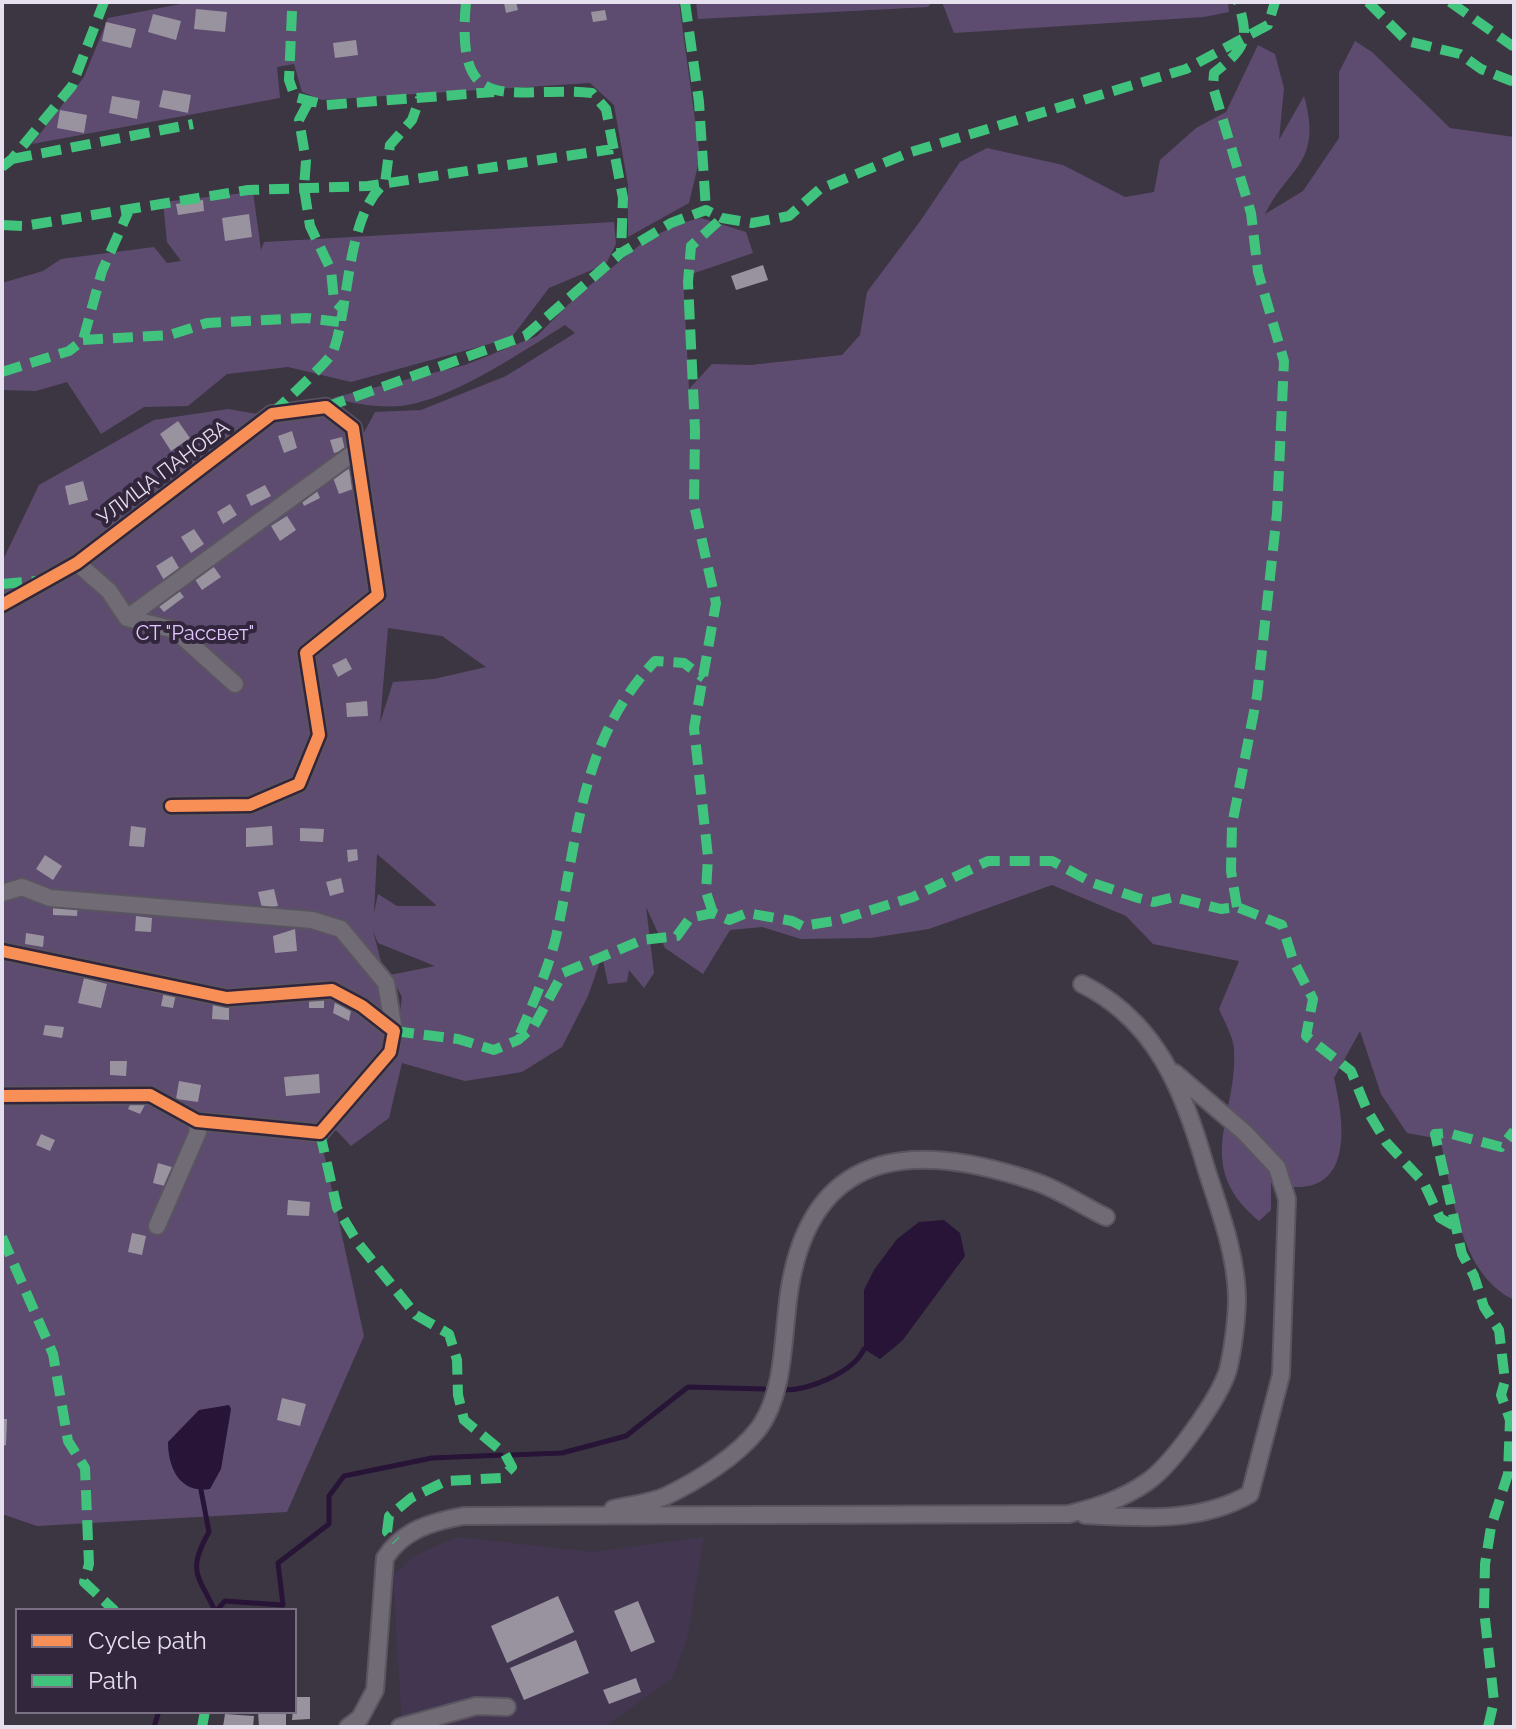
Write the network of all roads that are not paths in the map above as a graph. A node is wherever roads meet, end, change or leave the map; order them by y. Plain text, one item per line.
1 (356, 451) junction
2 (77, 563) junction
3 (2, 605) edge
4 (127, 618) junction
5 (235, 684) dead end
6 (171, 806) dead end
7 (2, 893) edge
8 (2, 951) edge
9 (1082, 984) dead end
10 (394, 1031) junction
11 (1173, 1072) junction
12 (2, 1096) edge
13 (197, 1121) junction
14 (1106, 1217) dead end
15 (157, 1226) dead end
16 (1069, 1514) junction
17 (580, 1516) junction
18 (507, 1707) dead end
19 (348, 1727) edge
20 (400, 1727) edge

1 - 2 street, УЛИЦА ПАНОВА
1 - 4 street
1 - 6 street
2 - 3 street, УЛИЦА ПАНОВА
2 - 4 street
4 - 5 street
7 - 10 street
8 - 10 street
9 - 11 street
10 - 13 street
11 - 16 street
11 - 16 street
12 - 13 street
13 - 15 street
14 - 17 street
16 - 17 street
17 - 19 street
18 - 20 street

